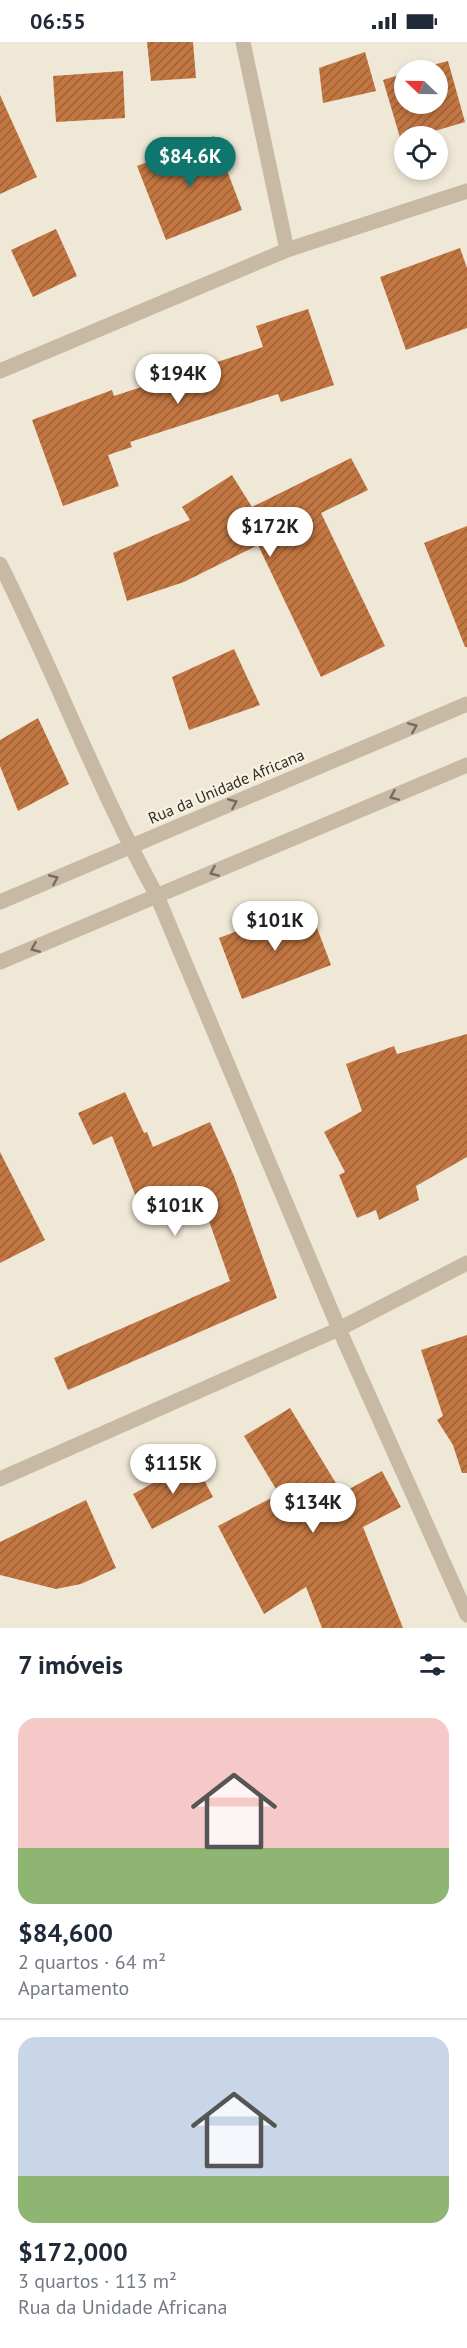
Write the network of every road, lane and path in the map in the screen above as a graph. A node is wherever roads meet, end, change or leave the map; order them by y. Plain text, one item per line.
1 (243, 42) edge
2 (467, 191) edge
3 (287, 250) junction
4 (0, 371) edge
5 (0, 564) edge
6 (467, 704) edge
7 (467, 765) edge
8 (130, 847) junction
9 (158, 896) junction
10 (0, 902) edge
11 (0, 962) edge
12 (467, 1263) edge
13 (339, 1329) junction
14 (0, 1479) edge
15 (467, 1615) edge

1 - 3 street
2 - 3 street
3 - 4 street
5 - 8 street
8 -> 6 street, Rua da Unidade Africana
7 -> 9 street
8 - 9 street
10 -> 8 street, Rua da Unidade Africana
9 -> 11 street
9 - 13 street
12 - 13 street
13 - 14 street
13 - 15 street

